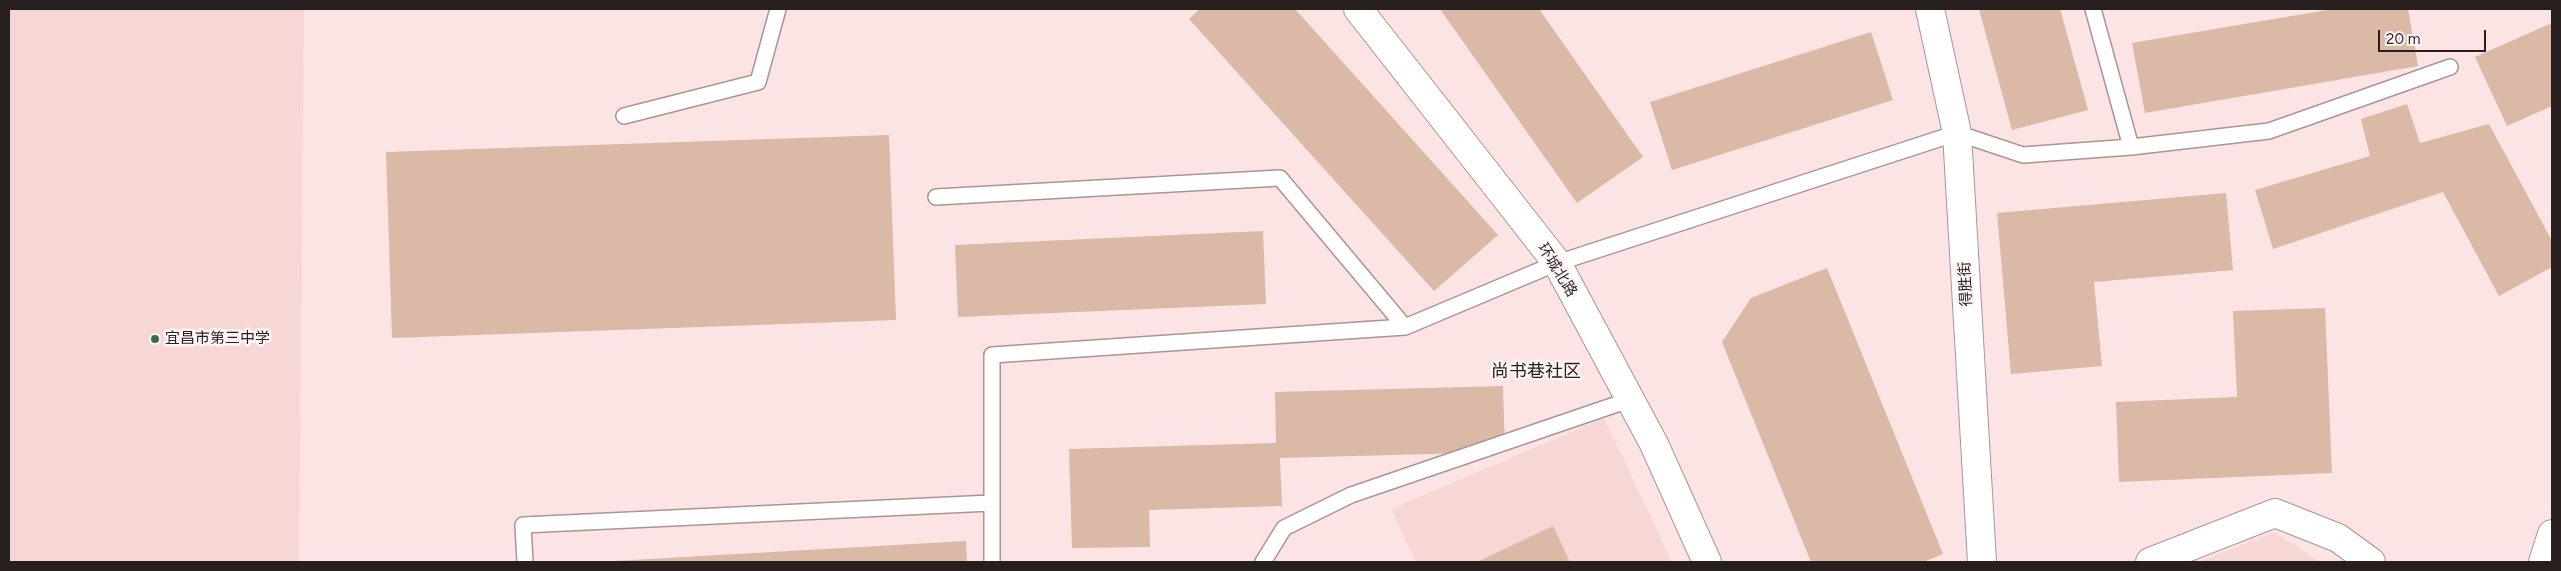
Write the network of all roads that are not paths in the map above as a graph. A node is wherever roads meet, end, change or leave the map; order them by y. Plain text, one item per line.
1 (778, 9) edge
2 (1358, 9) edge
3 (1930, 9) edge
4 (2094, 9) edge
5 (2450, 68) dead end
6 (624, 116) dead end
7 (1957, 133) junction
8 (2131, 147) junction
9 (936, 198) dead end
10 (1557, 263) junction
11 (1405, 328) junction
12 (1628, 400) junction
13 (991, 503) junction
14 (2552, 534) edge
15 (525, 562) edge
16 (992, 562) edge
17 (1263, 562) edge
18 (1707, 562) edge
19 (1982, 562) edge
20 (2150, 562) edge
21 (2371, 562) edge
22 (2543, 562) edge

1 - 6 lane
2 - 10 street, 环城北路
3 - 7 street, 得胜街
4 - 8 lane
5 - 8 lane
7 - 8 lane
7 - 10 lane
7 - 19 street, 得胜街
9 - 11 lane
10 - 11 lane
10 - 12 street, 环城北路
11 - 13 lane
12 - 17 lane
12 - 18 street, 环城北路
13 - 15 lane
13 - 16 lane
14 - 22 street
20 - 21 street

